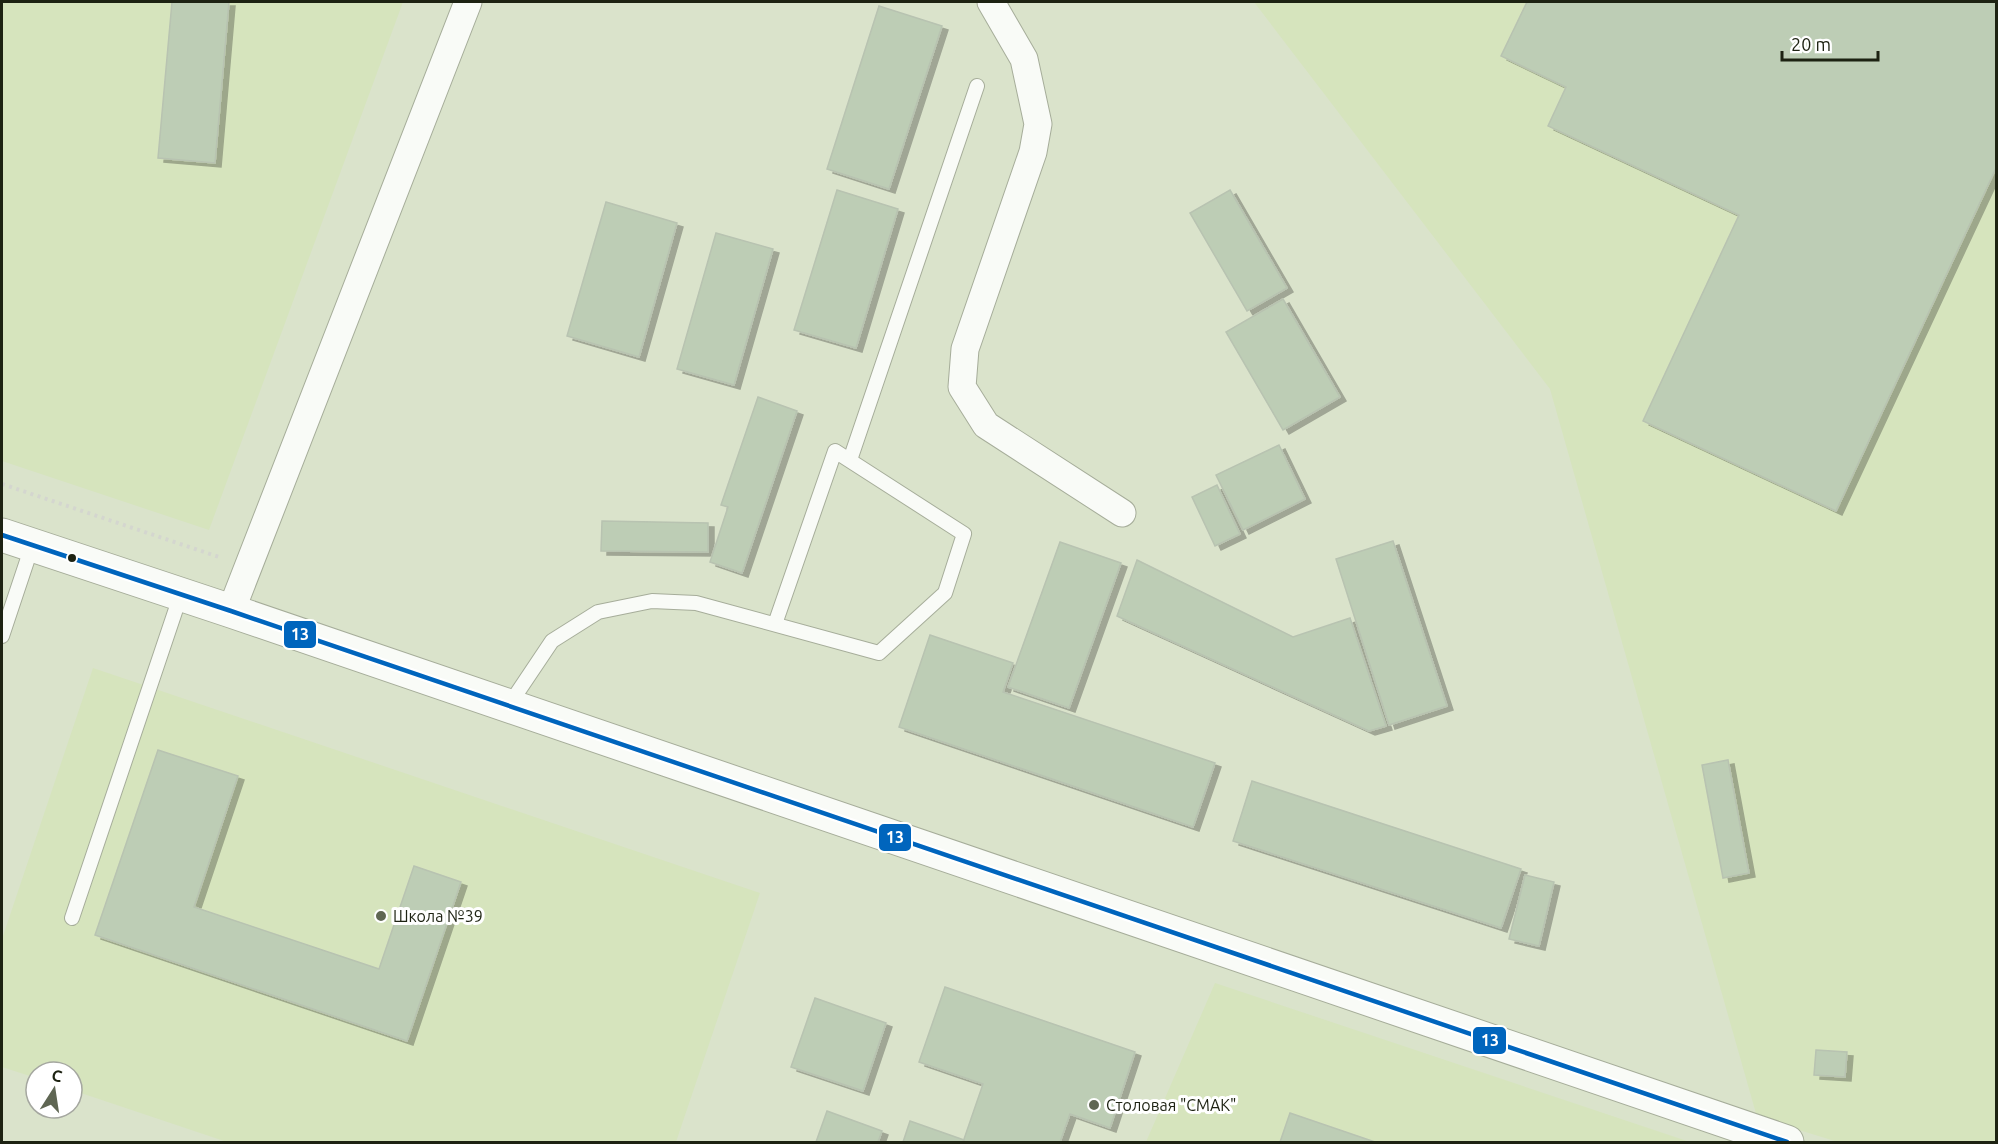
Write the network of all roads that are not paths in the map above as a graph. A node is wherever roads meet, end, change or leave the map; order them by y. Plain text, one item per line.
1 (468, 2) edge
2 (991, 2) edge
3 (977, 86) dead end
4 (850, 460) junction
5 (1122, 513) dead end
6 (2, 535) edge
7 (32, 546) junction
8 (181, 594) junction
9 (231, 610) junction
10 (775, 624) junction
11 (2, 636) edge
12 (509, 705) junction
13 (72, 918) dead end
14 (1787, 1143) edge

1 - 9 street
2 - 5 street
3 - 4 lane
4 - 10 lane
4 - 10 lane
6 - 7 main road
7 - 8 main road
7 - 11 lane
8 - 9 main road
8 - 13 lane
9 - 12 main road
10 - 12 lane
12 - 14 main road

